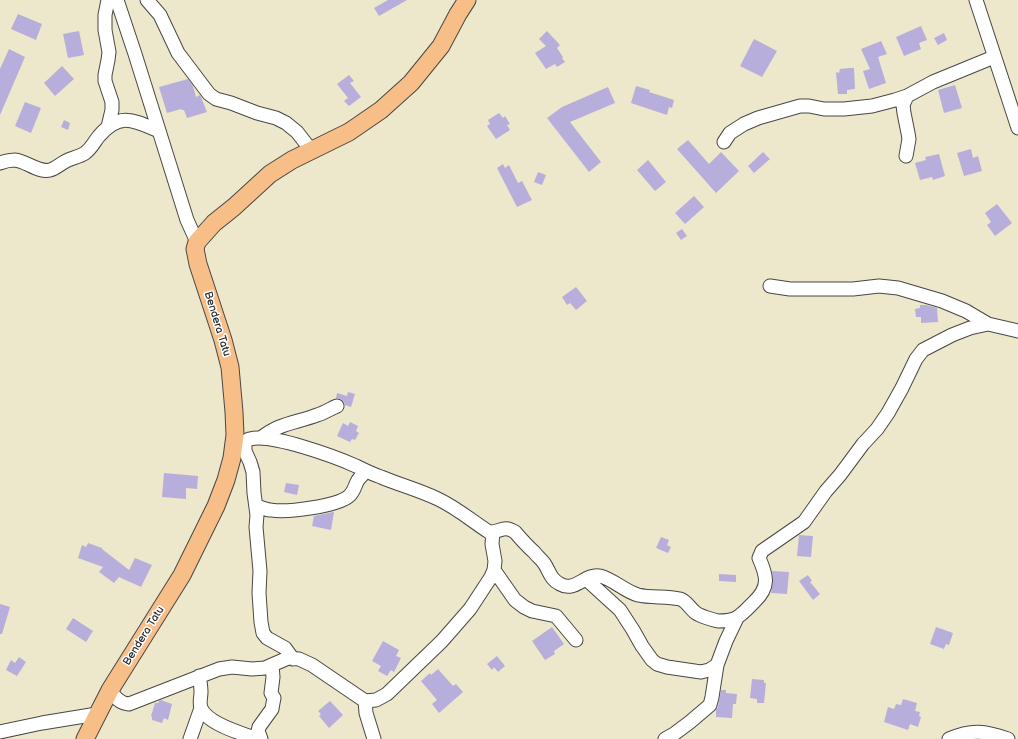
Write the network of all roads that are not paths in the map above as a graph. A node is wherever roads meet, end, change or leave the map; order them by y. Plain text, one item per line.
1 (108, 0) edge
2 (117, 0) edge
3 (147, 0) edge
4 (467, 0) edge
5 (979, 1) edge
6 (994, 57) junction
7 (907, 96) junction
8 (108, 127) junction
9 (1018, 128) edge
10 (159, 130) junction
11 (724, 142) dead end
12 (311, 150) junction
13 (906, 156) dead end
14 (0, 163) edge
15 (197, 242) junction
16 (770, 286) dead end
17 (988, 324) junction
18 (1018, 331) edge
19 (337, 406) dead end
20 (261, 438) junction
21 (366, 471) junction
22 (256, 506) junction
23 (492, 532) junction
24 (494, 570) junction
25 (586, 579) junction
26 (737, 618) junction
27 (576, 640) dead end
28 (293, 659) junction
29 (272, 665) junction
30 (717, 665) junction
31 (199, 676) junction
32 (110, 690) junction
33 (365, 702) junction
34 (201, 708) junction
35 (97, 714) junction
36 (0, 732) edge
37 (85, 739) edge
38 (190, 739) edge
39 (260, 739) edge
40 (374, 739) edge
41 (665, 739) edge
42 (949, 739) edge
43 (1008, 739) edge

1 - 8 street
2 - 10 street
3 - 12 street
4 - 12 main road
5 - 6 street
6 - 7 street
6 - 9 street
7 - 11 street
7 - 13 street
8 - 10 street
8 - 14 street
10 - 15 street
12 - 15 main road
15 - 32 main road, Bendera Tatu
16 - 17 street
17 - 18 street
17 - 26 street
19 - 20 street
20 - 21 street
20 - 22 street
21 - 22 street
21 - 23 street
22 - 28 street
23 - 24 street
23 - 25 street
24 - 27 street
24 - 33 street
25 - 26 street
25 - 30 street
26 - 30 street
28 - 29 street
28 - 33 street
29 - 31 street
29 - 39 street
30 - 41 street
31 - 32 street
31 - 34 street
32 - 35 main road, Bendera Tatu
33 - 40 street
34 - 38 street
34 - 39 street
35 - 36 street
35 - 37 main road, Bendera Tatu
42 - 43 street

